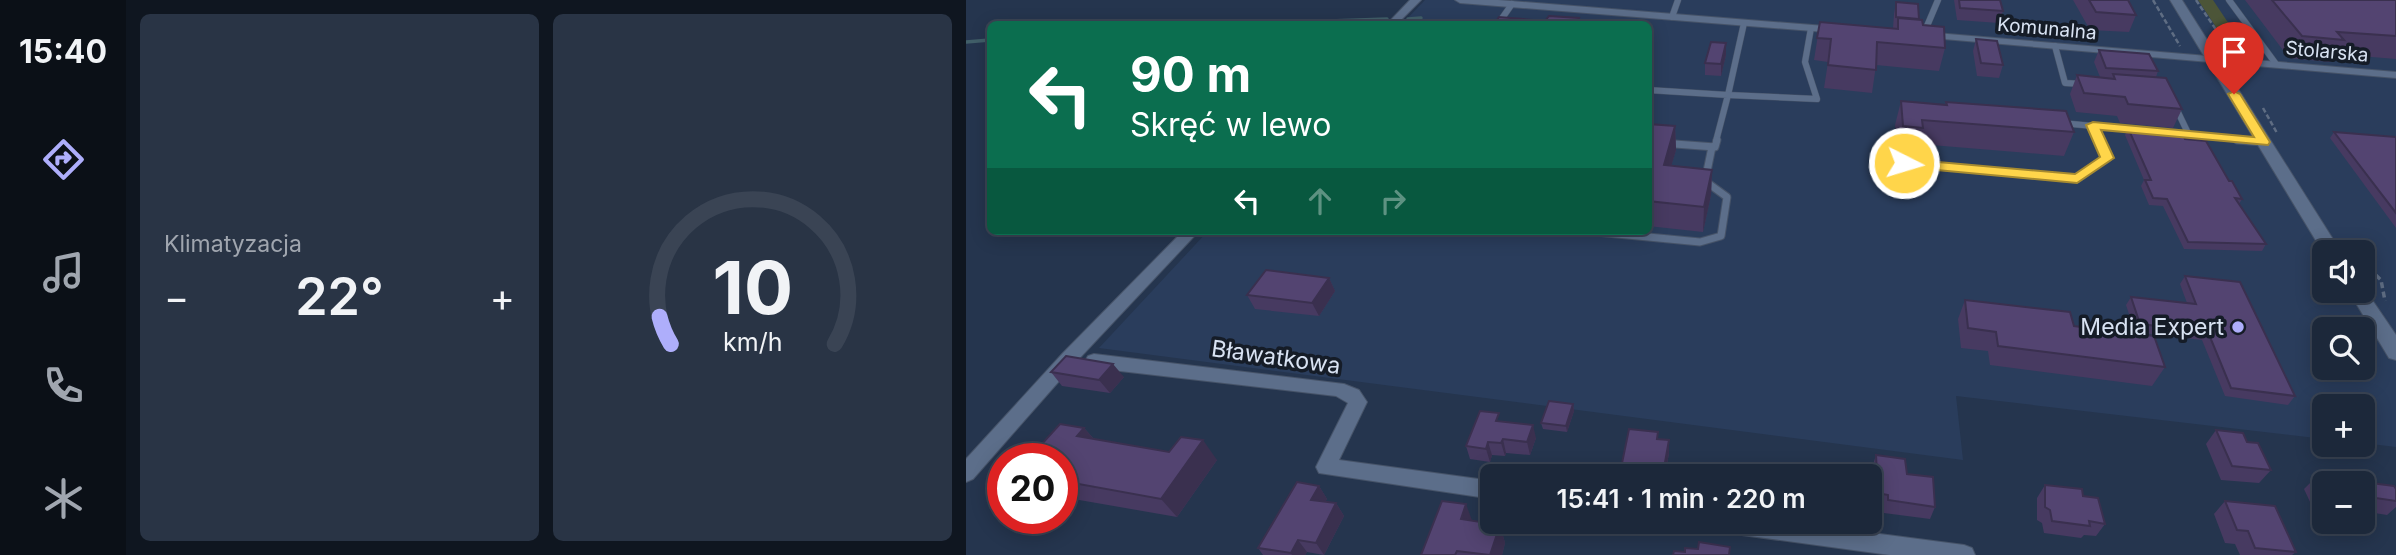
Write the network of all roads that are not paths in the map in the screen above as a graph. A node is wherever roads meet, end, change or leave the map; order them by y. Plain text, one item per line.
1 (1416, 0) edge
2 (1461, 0) edge
3 (1678, 0) edge
4 (1938, 0) edge
5 (2176, 0) edge
6 (2229, 0) edge
7 (1512, 4) junction
8 (1672, 17) junction
9 (1395, 21) edge
10 (1500, 21) edge
11 (1744, 23) junction
12 (1811, 28) junction
13 (1849, 31) edge
14 (1914, 35) edge
15 (1927, 36) junction
16 (2055, 46) junction
17 (2213, 59) junction
18 (2276, 64) junction
19 (2396, 75) edge
20 (2091, 85) edge
21 (1652, 90) edge
22 (1728, 96) junction
23 (2173, 102) edge
24 (2053, 122) edge
25 (2093, 125) junction
26 (2188, 133) junction
27 (1652, 142) edge
28 (2263, 142) junction
29 (1712, 147) junction
30 (1904, 163) dead end
31 (1188, 235) edge
32 (1627, 235) edge
33 (2324, 240) edge
34 (2365, 303) edge
35 (2396, 352) edge
36 (1069, 359) junction
37 (966, 473) edge
38 (1480, 488) edge
39 (1809, 534) edge
40 (1964, 555) edge

1 - 9 street
2 - 7 street
3 - 8 lane
4 - 15 lane
5 - 17 street
6 - 18 lane
7 - 8 street
7 - 10 lane
8 - 11 street
11 - 12 street
11 - 22 lane
12 - 13 street
12 - 22 lane
14 - 15 street, Komunalna
15 - 16 street, Komunalna
16 - 17 street, Komunalna
16 - 20 lane
17 - 18 street, Stolarska
17 - 28 street
18 - 19 street, Stolarska
21 - 22 lane
22 - 29 lane
23 - 26 lane
24 - 25 lane
25 - 26 lane
25 - 30 lane
26 - 28 lane
27 - 29 lane
28 - 33 street
29 - 32 lane
31 - 36 street
34 - 35 street
36 - 37 street
36 - 38 street, Bławatkowa
39 - 40 street

